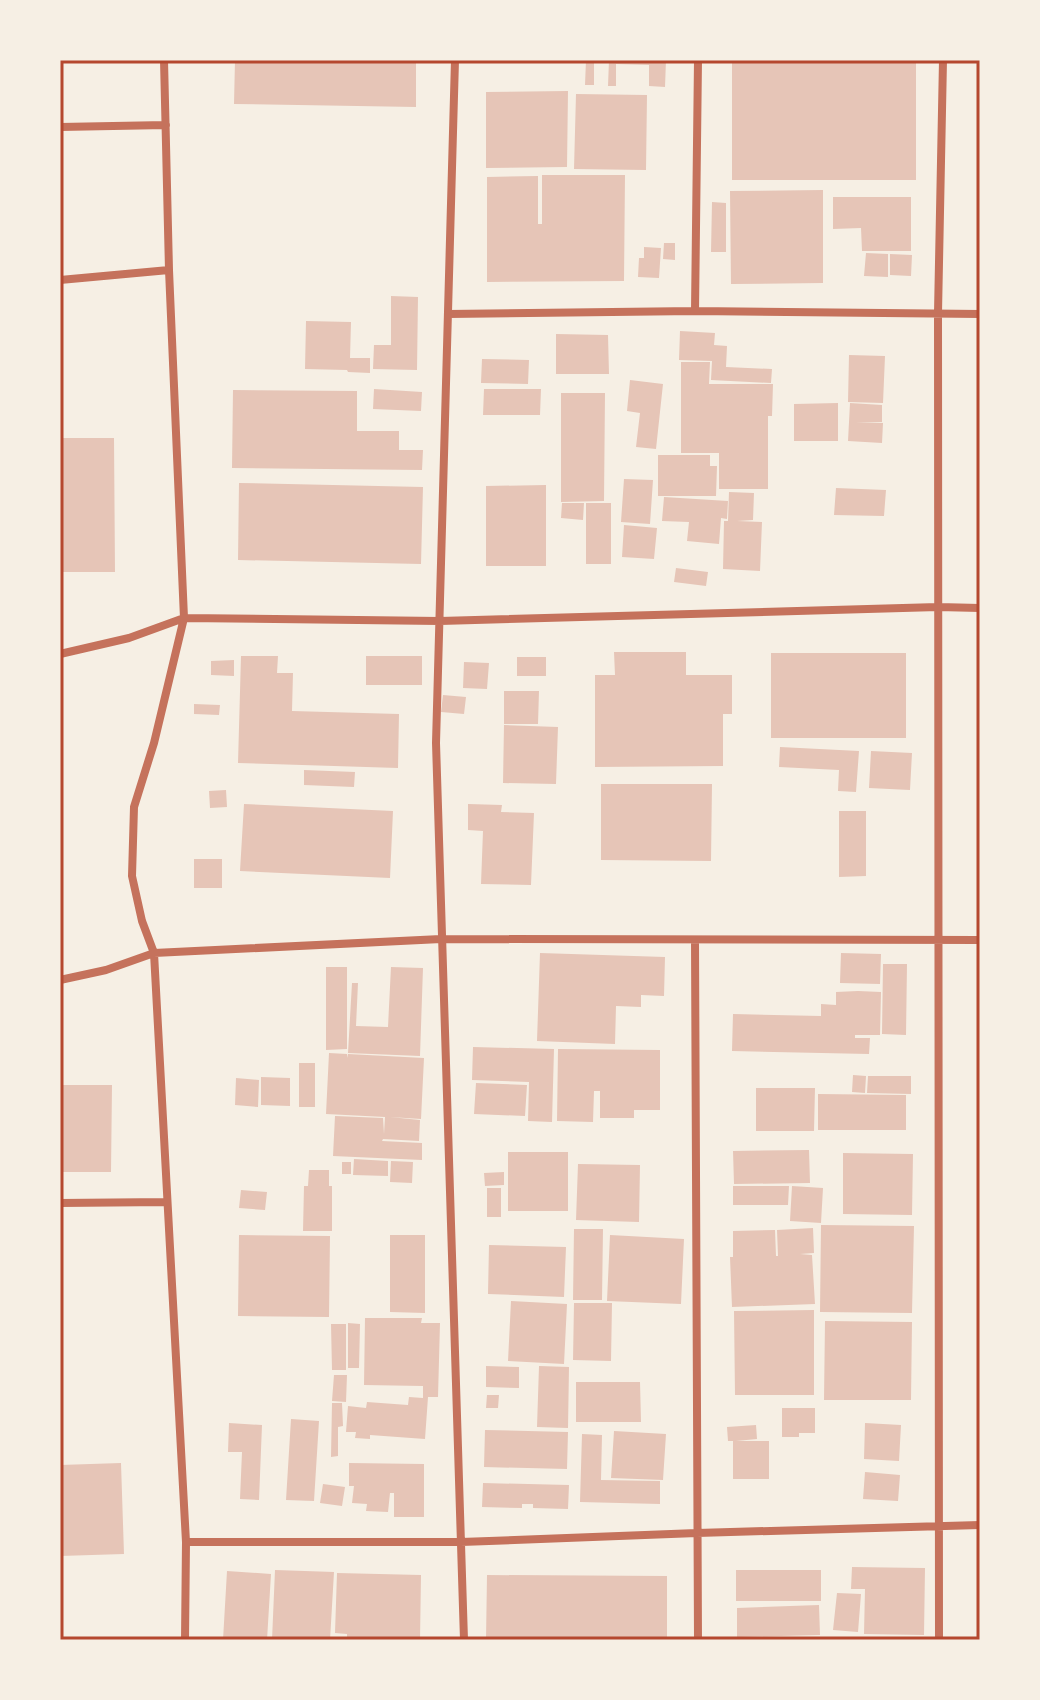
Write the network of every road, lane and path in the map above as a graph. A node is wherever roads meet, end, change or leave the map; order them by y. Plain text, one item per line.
1 (164, 60) edge
2 (455, 60) edge
3 (698, 60) edge
4 (943, 60) edge
5 (166, 125) junction
6 (60, 127) edge
7 (169, 270) junction
8 (60, 280) edge
9 (695, 311) junction
10 (938, 313) junction
11 (448, 314) junction
12 (980, 314) edge
13 (938, 607) junction
14 (980, 608) edge
15 (184, 618) junction
16 (440, 621) junction
17 (60, 654) edge
18 (441, 939) junction
19 (695, 940) junction
20 (939, 940) junction
21 (980, 940) edge
22 (154, 953) junction
23 (60, 980) edge
24 (167, 1202) junction
25 (60, 1203) edge
26 (939, 1525) junction
27 (980, 1525) edge
28 (697, 1533) junction
29 (186, 1542) junction
30 (461, 1542) junction
31 (185, 1640) edge
32 (464, 1640) edge
33 (698, 1640) edge
34 (939, 1640) edge

1 - 5 street
2 - 11 street
3 - 9 street
4 - 10 street
5 - 6 street
5 - 7 street
7 - 8 street
7 - 15 street
9 - 10 street
9 - 11 street
10 - 12 street
10 - 13 street
11 - 16 street
13 - 14 street
13 - 16 street
13 - 20 street
15 - 16 street
15 - 17 street
15 - 22 street
16 - 18 street
18 - 19 street
18 - 22 street
18 - 30 street
19 - 20 street
19 - 28 street
20 - 21 street
20 - 26 street
22 - 23 street
22 - 24 street
24 - 25 street
24 - 29 street
26 - 27 street
26 - 28 street
26 - 34 street
28 - 30 street
28 - 33 street
29 - 30 street
29 - 31 street
30 - 32 street

